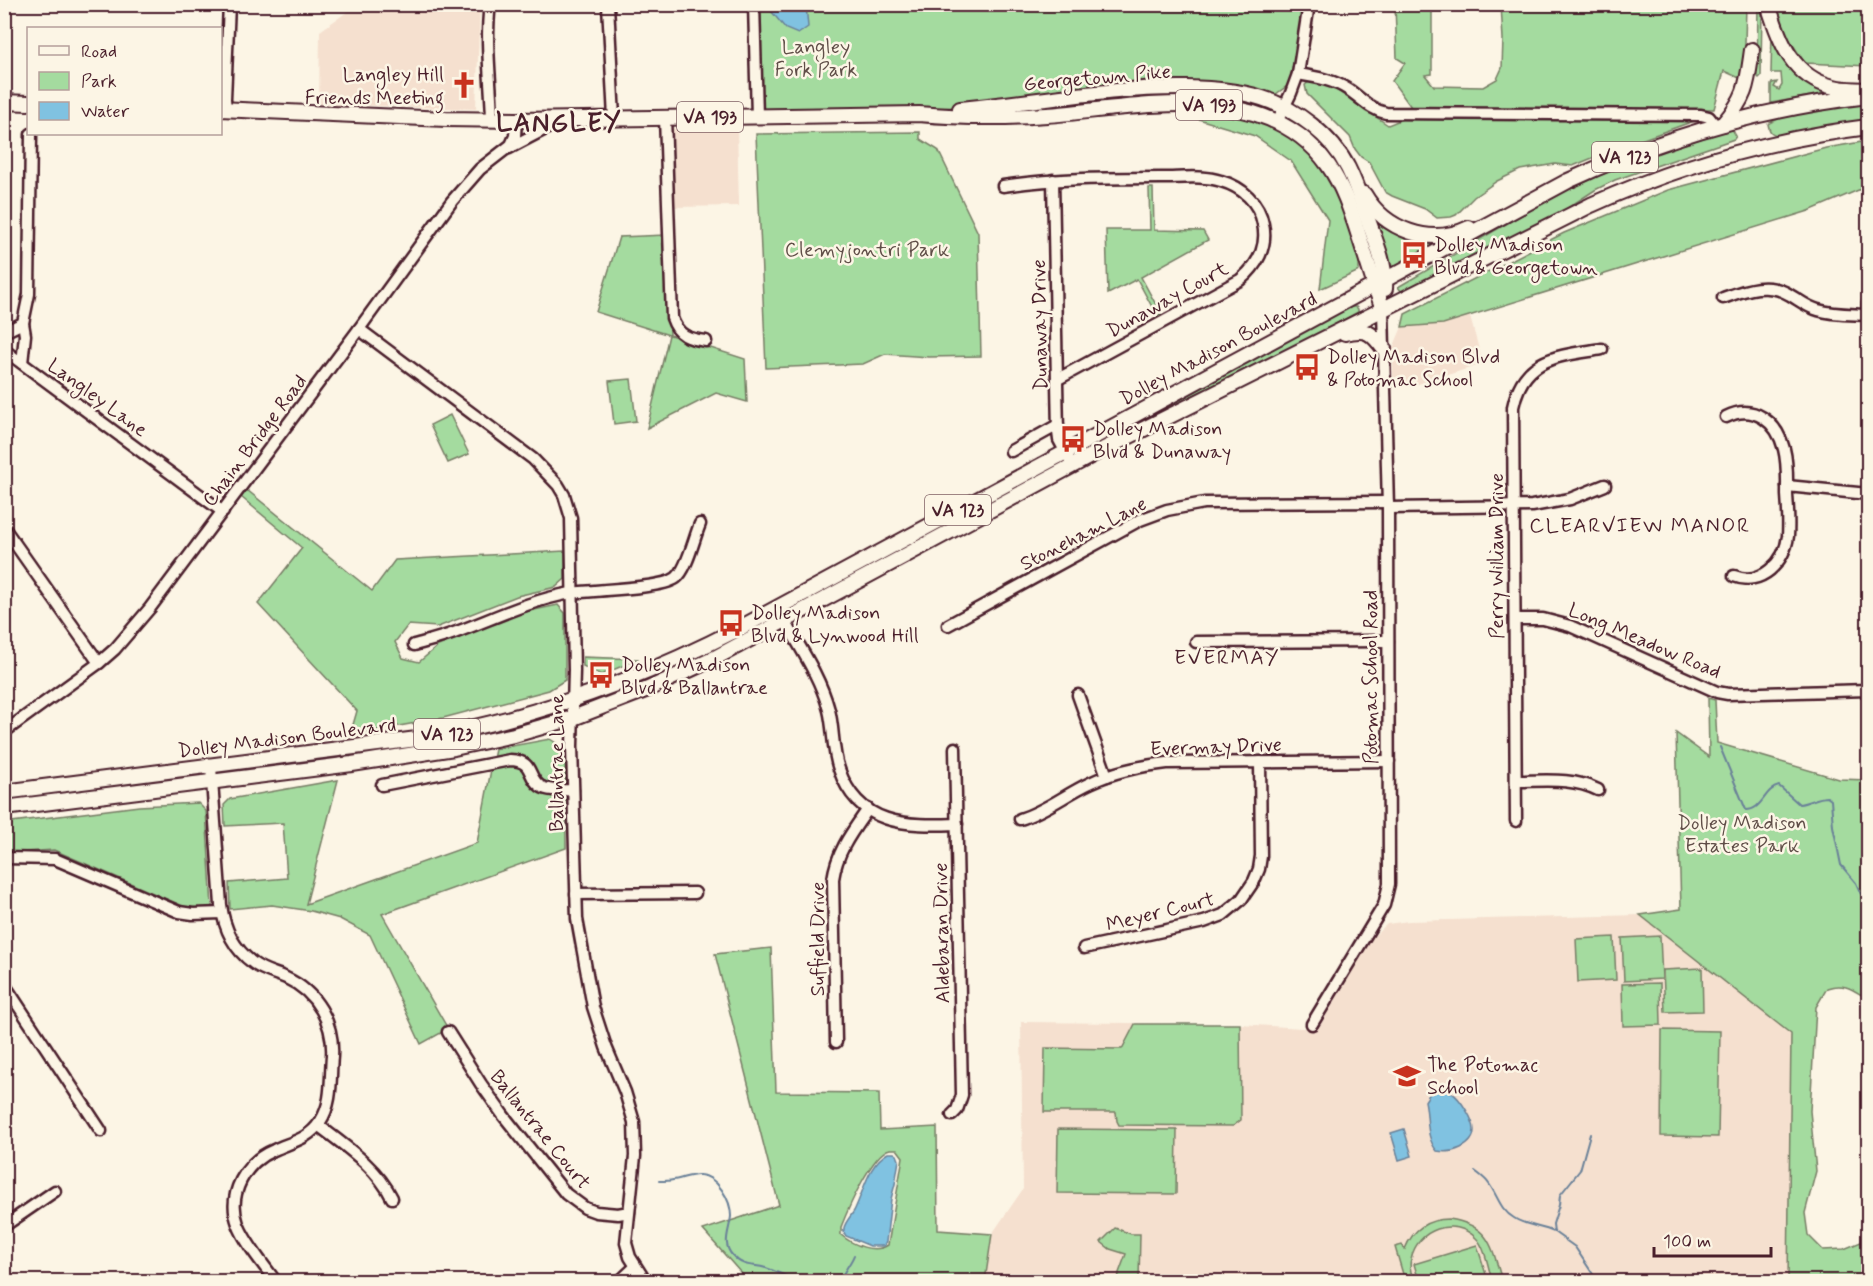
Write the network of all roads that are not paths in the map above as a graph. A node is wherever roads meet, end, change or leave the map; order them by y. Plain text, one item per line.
1 (229, 4) edge
2 (490, 4) edge
3 (754, 4) edge
4 (1309, 4) edge
5 (1768, 4) edge
6 (608, 5) edge
7 (1752, 50) dead end
8 (1298, 74) junction
9 (1869, 90) edge
10 (1869, 96) edge
11 (4, 102) edge
12 (27, 103) edge
13 (1284, 107) junction
14 (223, 109) edge
15 (919, 114) junction
16 (665, 117) junction
17 (757, 117) junction
18 (614, 118) junction
19 (492, 119) junction
20 (552, 119) junction
21 (516, 120) junction
22 (1277, 122) junction
23 (1719, 125) junction
24 (1869, 127) edge
25 (31, 135) edge
26 (508, 148) junction
27 (1349, 169) junction
28 (1053, 180) junction
29 (1003, 186) dead end
30 (1531, 201) junction
31 (1380, 284) junction
32 (1723, 298) dead end
33 (1869, 303) edge
34 (1383, 309) junction
35 (1868, 315) edge
36 (23, 323) junction
37 (358, 329) junction
38 (4, 332) edge
39 (1326, 338) junction
40 (706, 341) dead end
41 (1384, 349) junction
42 (4, 350) edge
43 (1602, 350) dead end
44 (22, 363) junction
45 (1058, 379) junction
46 (1726, 417) dead end
47 (1058, 425) junction
48 (1011, 451) dead end
49 (1066, 452) junction
50 (1073, 466) junction
51 (1605, 485) dead end
52 (1787, 486) junction
53 (1869, 494) edge
54 (1388, 505) junction
55 (1514, 507) junction
56 (223, 512) junction
57 (700, 524) dead end
58 (4, 528) edge
59 (1734, 576) dead end
60 (572, 593) junction
61 (777, 608) junction
62 (1515, 619) junction
63 (785, 621) junction
64 (948, 625) dead end
65 (1388, 640) junction
66 (1196, 642) dead end
67 (414, 645) dead end
68 (99, 663) junction
69 (1869, 690) edge
70 (1078, 695) dead end
71 (573, 700) junction
72 (573, 718) junction
73 (4, 732) edge
74 (955, 748) dead end
75 (1389, 761) junction
76 (1260, 762) junction
77 (212, 766) junction
78 (1107, 776) junction
79 (1516, 781) junction
80 (213, 782) junction
81 (382, 785) dead end
82 (573, 790) junction
83 (1598, 790) dead end
84 (4, 792) edge
85 (4, 808) edge
86 (868, 809) junction
87 (1020, 819) dead end
88 (1516, 821) dead end
89 (957, 824) junction
90 (4, 858) edge
91 (576, 894) junction
92 (695, 894) dead end
93 (222, 913) junction
94 (1084, 948) dead end
95 (4, 984) edge
96 (1312, 1024) dead end
97 (448, 1032) dead end
98 (836, 1042) dead end
99 (952, 1115) dead end
100 (318, 1125) junction
101 (101, 1131) dead end
102 (55, 1191) dead end
103 (392, 1198) dead end
104 (628, 1212) junction
105 (4, 1226) edge
106 (635, 1267) junction
107 (276, 1281) edge
108 (619, 1281) edge
109 (646, 1281) edge

1 - 14 street
2 - 19 street
3 - 17 street
4 - 8 street
5 - 9 main road
6 - 18 street
7 - 23 main road
8 - 13 street
8 - 23 street
10 - 23 main road, Dolley Madison Boulevard / VA 123
11 - 12 main road
13 - 15 main road, Georgetown Pike / VA 193
13 - 22 street
13 - 27 main road, Georgetown Pike / VA 193
14 - 19 main road, Georgetown Pike / VA 193
15 - 17 main road, Georgetown Pike / VA 193
15 - 22 main road, Georgetown Pike / VA 193
16 - 17 main road, Georgetown Pike / VA 193
16 - 18 main road, Georgetown Pike / VA 193
16 - 40 street
18 - 20 main road, Georgetown Pike / VA 193
19 - 21 main road, Georgetown Pike / VA 193
20 - 21 main road, Georgetown Pike / VA 193
20 - 26 street, Chain Bridge Road
21 - 26 street
22 - 31 main road, Georgetown Pike / VA 193
23 - 30 main road, Dolley Madison Boulevard / VA 123
24 - 34 main road, Dolley Madison Boulevard / VA 123
25 - 36 street, Langley Lane
26 - 37 street, Chain Bridge Road
27 - 30 main road
27 - 31 main road, Georgetown Pike / VA 193
28 - 29 street, Dunaway Court
28 - 45 street, Dunaway Drive
28 - 45 street, Dunaway Court
30 - 31 main road, Dolley Madison Boulevard / VA 123
31 - 34 main road, Georgetown Pike / VA 193
31 - 49 main road, Dolley Madison Boulevard / VA 123
32 - 35 street
33 - 35 street
34 - 39 main road, Dolley Madison Boulevard / VA 123
34 - 41 street, Potomac School Road
36 - 38 street
36 - 44 street, Langley Lane
37 - 56 street, Chain Bridge Road
37 - 60 street, Ballantrae Lane
39 - 41 main road
39 - 50 main road, Dolley Madison Boulevard / VA 123
41 - 54 street, Potomac School Road
42 - 44 street
43 - 55 street, Perry William Drive
44 - 56 street, Langley Lane
45 - 47 street, Dunaway Drive
46 - 52 street
47 - 48 street
47 - 49 street, Dunaway Drive
49 - 50 street, Dunaway Drive
49 - 61 main road, Dolley Madison Boulevard / VA 123
50 - 63 main road, Dolley Madison Boulevard / VA 123
51 - 55 street, Stoneham Lane
52 - 53 street
52 - 59 street
54 - 55 street, Stoneham Lane
54 - 64 street, Stoneham Lane
54 - 65 street, Potomac School Road
55 - 62 street, Perry William Drive
56 - 68 street, Chain Bridge Road
57 - 60 street
58 - 68 street
60 - 67 street
60 - 71 street, Ballantrae Lane
61 - 63 street
61 - 71 main road, Dolley Madison Boulevard / VA 123
62 - 69 street, Long Meadow Road
62 - 79 street, Perry William Drive
63 - 72 main road, Dolley Madison Boulevard / VA 123
63 - 86 street
65 - 66 street
65 - 75 street, Potomac School Road
68 - 73 street, Chain Bridge Road
70 - 78 street
71 - 72 street, Ballantrae Lane
71 - 77 main road, Dolley Madison Boulevard / VA 123
72 - 80 main road, Dolley Madison Boulevard / VA 123
72 - 82 street, Ballantrae Lane
74 - 89 street, Aldebaran Drive
75 - 76 street, Evermay Drive
75 - 96 street, Potomac School Road
76 - 78 street, Evermay Drive
76 - 94 street, Meyer Court
77 - 80 street
77 - 84 main road, Dolley Madison Boulevard / VA 123
78 - 87 street, Evermay Drive
79 - 83 street
79 - 88 street, Perry William Drive
80 - 85 main road, Dolley Madison Boulevard / VA 123
80 - 93 street
81 - 82 street
82 - 91 street, Ballantrae Lane
86 - 89 street
86 - 98 street, Suffield Drive
89 - 99 street, Aldebaran Drive
90 - 93 street
91 - 92 street
91 - 104 street, Ballantrae Lane
93 - 100 street
95 - 101 street
97 - 104 street, Ballantrae Court
100 - 103 street
100 - 107 street
102 - 105 street
104 - 106 street, Ballantrae Lane
106 - 108 street
106 - 109 street, Ballantrae Lane

